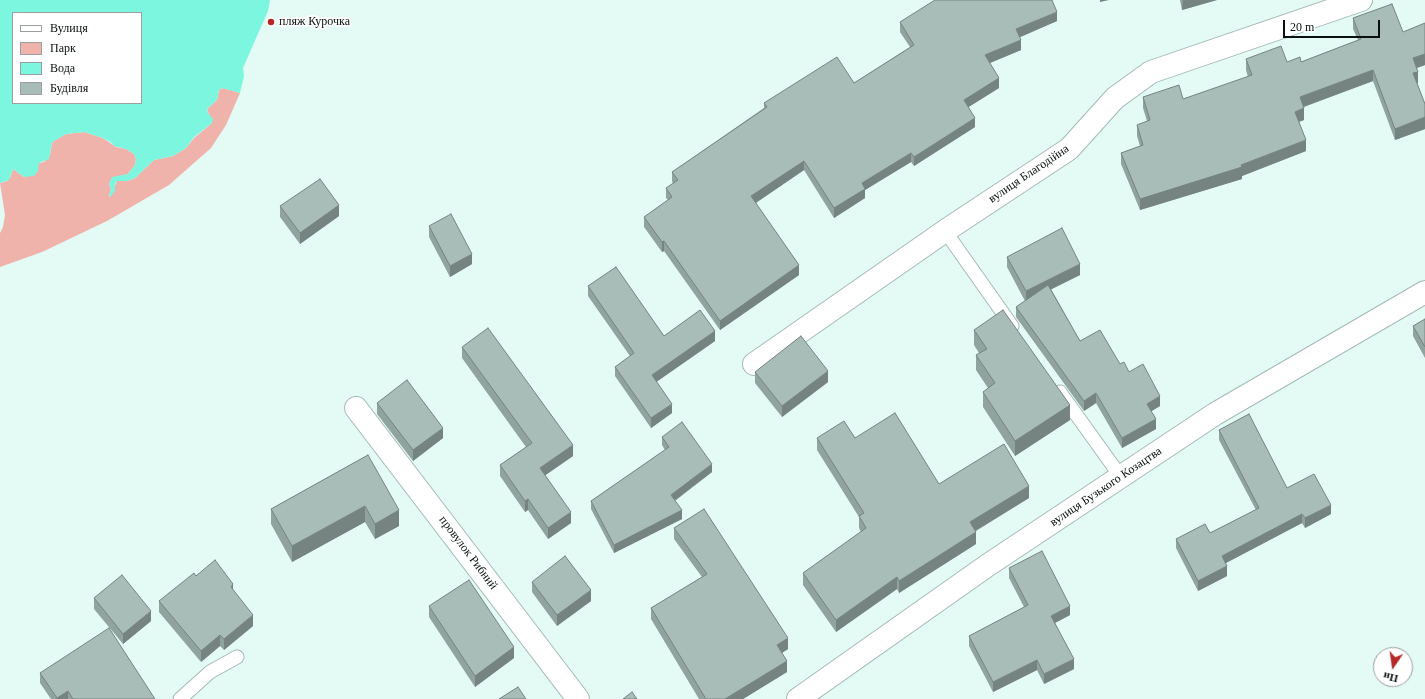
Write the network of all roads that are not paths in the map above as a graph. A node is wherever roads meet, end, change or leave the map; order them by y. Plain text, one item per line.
1 (1361, 0) edge
2 (944, 231) junction
3 (1425, 292) edge
4 (1019, 335) edge
5 (754, 364) dead end
6 (1052, 380) edge
7 (356, 408) dead end
8 (1121, 477) junction
9 (237, 657) dead end
10 (180, 699) edge
11 (578, 699) edge
12 (798, 699) edge

1 - 2 street, вулиця Благодійна
2 - 4 lane
2 - 5 street, вулиця Благодійна
3 - 8 street, вулиця Бузького Козацтва
6 - 8 lane
7 - 11 street, провулок Рибний
8 - 12 street, вулиця Бузького Козацтва
9 - 10 lane

